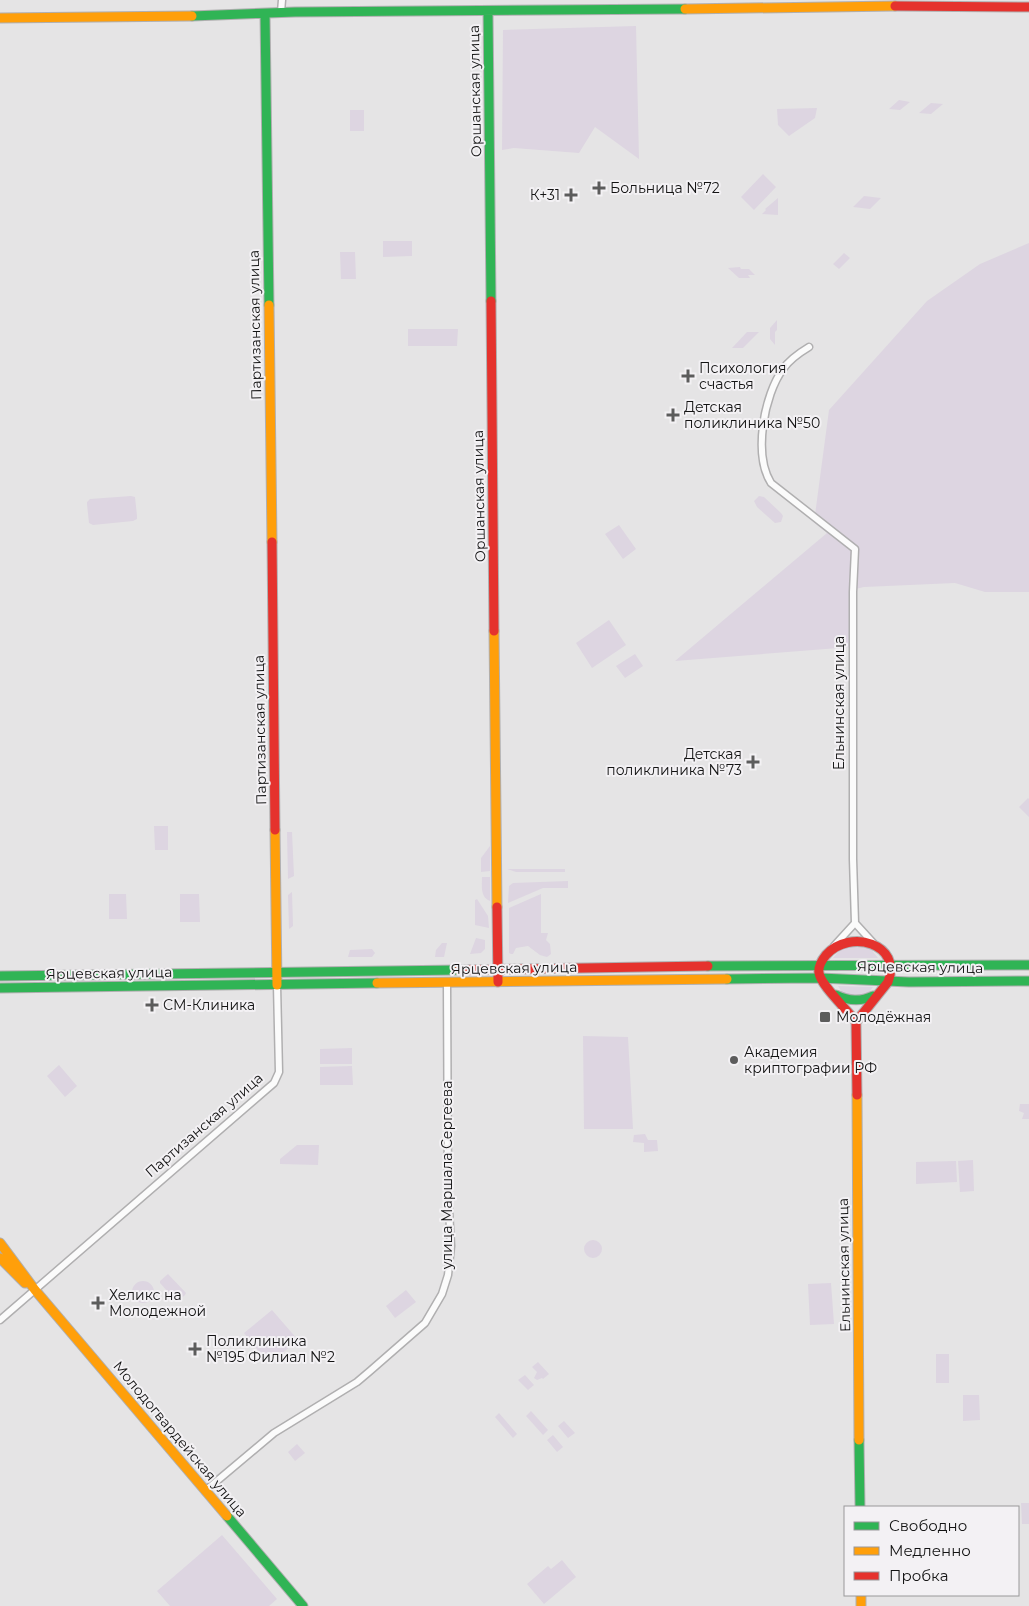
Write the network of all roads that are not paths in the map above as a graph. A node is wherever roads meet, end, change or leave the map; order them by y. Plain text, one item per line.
1 (282, 0) edge
2 (1029, 7) edge
3 (488, 11) junction
4 (281, 12) junction
5 (265, 14) junction
6 (0, 18) edge
7 (809, 347) dead end
8 (855, 923) junction
9 (832, 948) junction
10 (878, 948) junction
11 (890, 964) junction
12 (971, 964) junction
13 (820, 965) junction
14 (1029, 965) edge
15 (497, 969) junction
16 (277, 972) junction
17 (0, 976) edge
18 (820, 978) junction
19 (1029, 980) edge
20 (971, 981) junction
21 (498, 982) junction
22 (888, 982) junction
23 (447, 983) junction
24 (277, 985) junction
25 (0, 988) edge
26 (834, 994) junction
27 (878, 994) junction
28 (856, 1022) junction
29 (0, 1242) edge
30 (0, 1258) edge
31 (35, 1290) junction
32 (0, 1320) edge
33 (205, 1491) junction
34 (860, 1506) edge
35 (303, 1606) edge

1 - 4 street
2 - 3 street
3 - 4 street
3 - 15 street, Оршанская улица
4 - 5 street
5 - 6 street
5 - 16 street, Партизанская улица
7 - 8 street, Ельнинская улица
8 - 9 street
8 - 10 street
9 - 10 street
9 - 13 street
10 - 11 street
11 - 12 street, Ярцевская улица
11 - 13 street, Ярцевская улица
11 - 22 street
12 - 14 street, Ярцевская улица
12 - 20 street
13 - 15 street, Ярцевская улица
13 - 18 street
15 - 16 street, Ярцевская улица
15 - 21 street, Оршанская улица
16 - 17 street, Ярцевская улица
16 - 24 street, Партизанская улица
18 - 21 street, Ярцевская улица
18 - 22 street, Ярцевская улица
18 - 26 street
19 - 20 street, Ярцевская улица
20 - 22 street, Ярцевская улица
21 - 23 street, Ярцевская улица
22 - 27 street
23 - 24 street, Ярцевская улица
23 - 33 street, улица Маршала Сергеева
24 - 25 street, Ярцевская улица
24 - 31 street, Партизанская улица
26 - 27 street
26 - 28 street
27 - 28 street
28 - 34 street, Ельнинская улица
29 - 31 street, Молодогвардейская улица
30 - 31 street, Молодогвардейская улица
31 - 32 street, Партизанская улица
31 - 33 street, Молодогвардейская улица
33 - 35 street, Молодогвардейская улица

